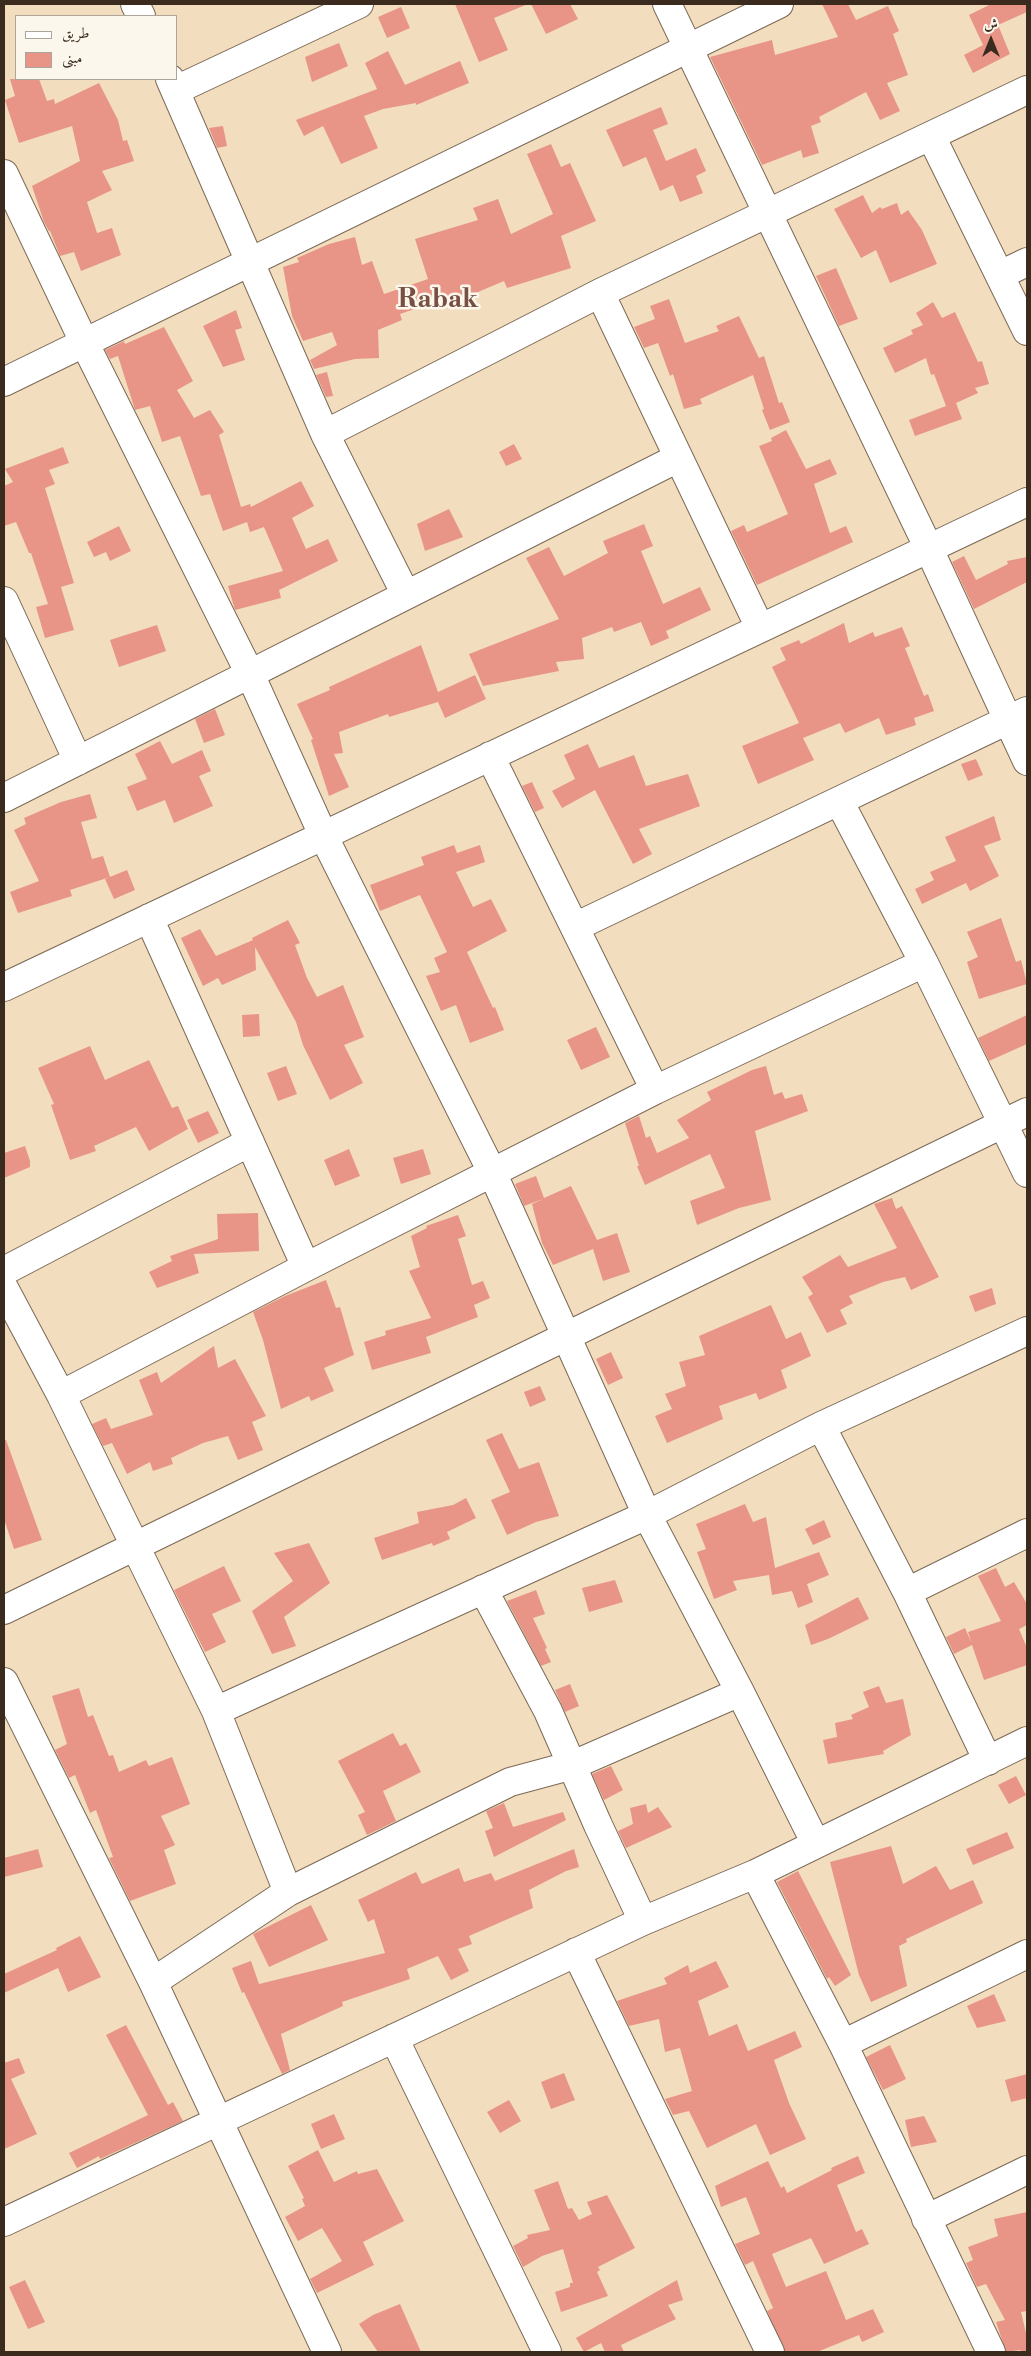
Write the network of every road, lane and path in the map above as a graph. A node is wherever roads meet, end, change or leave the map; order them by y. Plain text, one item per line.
1 (359, 4) edge
2 (668, 4) edge
3 (779, 4) edge
4 (689, 48) junction
5 (173, 85) edge
6 (1027, 90) edge
7 (931, 136) junction
8 (4, 174) edge
9 (769, 214) junction
10 (248, 262) junction
11 (1027, 262) edge
12 (1000, 275) junction
13 (600, 293) junction
14 (1027, 331) edge
15 (84, 342) junction
16 (4, 382) edge
17 (325, 434) junction
18 (678, 458) junction
19 (1027, 502) edge
20 (929, 549) junction
21 (406, 595) junction
22 (4, 602) edge
23 (760, 628) junction
24 (250, 674) junction
25 (1017, 716) edge
26 (490, 756) junction
27 (78, 761) junction
28 (1027, 761) edge
29 (4, 798) edge
30 (839, 801) junction
31 (323, 835) junction
32 (149, 918) junction
33 (576, 928) junction
34 (924, 963) junction
35 (4, 987) edge
36 (656, 1090) junction
37 (1027, 1112) edge
38 (1002, 1124) junction
39 (250, 1142) junction
40 (492, 1172) junction
41 (1027, 1173) edge
42 (306, 1266) junction
43 (4, 1271) edge
44 (4, 1288) edge
45 (1027, 1331) edge
46 (567, 1336) junction
47 (61, 1395) junction
48 (821, 1426) junction
49 (647, 1515) junction
50 (1027, 1533) edge
51 (136, 1546) junction
52 (483, 1589) junction
53 (907, 1592) junction
54 (4, 1610) edge
55 (4, 1682) edge
56 (740, 1692) junction
57 (216, 1712) junction
58 (1027, 1742) edge
59 (988, 1761) junction
60 (573, 1765) junction
61 (816, 1844) junction
62 (755, 1874) junction
63 (288, 1892) junction
64 (643, 1921) junction
65 (576, 1952) junction
66 (1027, 1954) edge
67 (153, 1982) junction
68 (394, 2038) junction
69 (843, 2044) junction
70 (217, 2122) junction
71 (1027, 2170) edge
72 (926, 2219) junction
73 (4, 2222) edge
74 (327, 2352) edge
75 (547, 2352) edge
76 (770, 2352) edge
77 (991, 2352) edge

1 - 5 street
2 - 4 street
3 - 4 street
4 - 9 street
4 - 10 street
5 - 10 street
6 - 7 street
7 - 9 street
7 - 12 street
8 - 15 street
9 - 13 street
9 - 20 street
10 - 15 street
10 - 17 street
11 - 12 street
12 - 14 street
13 - 17 street
13 - 18 street
15 - 16 street
15 - 24 street
17 - 21 street
18 - 21 street
18 - 23 street
19 - 20 street
20 - 23 street
20 - 25 street
21 - 24 street
22 - 27 street
23 - 26 street
24 - 27 street
24 - 31 street
25 - 28 street
25 - 30 street
26 - 31 street
26 - 33 street
27 - 29 street
30 - 33 street
30 - 34 street
31 - 32 street
31 - 40 street
32 - 35 street
32 - 39 street
33 - 36 street
34 - 36 street
34 - 38 street
36 - 40 street
37 - 38 street
38 - 41 street
38 - 46 street
39 - 42 street
39 - 43 street
40 - 42 street
40 - 46 street
42 - 47 street
44 - 47 street
45 - 48 street
46 - 49 street
46 - 51 street
47 - 51 street
48 - 49 street
48 - 53 street
49 - 52 street
49 - 56 street
50 - 53 street
51 - 54 street
51 - 57 street
52 - 57 street
52 - 60 street
53 - 59 street
55 - 67 street
56 - 60 street
56 - 61 street
57 - 63 street
58 - 59 street
59 - 61 street
60 - 63 street
60 - 64 street
61 - 62 street
62 - 64 street
62 - 69 street
63 - 67 street
64 - 65 street
65 - 68 street
65 - 76 street
66 - 69 street
67 - 70 street
68 - 70 street
68 - 75 street
69 - 72 street
70 - 73 street
70 - 74 street
71 - 72 street
72 - 77 street

